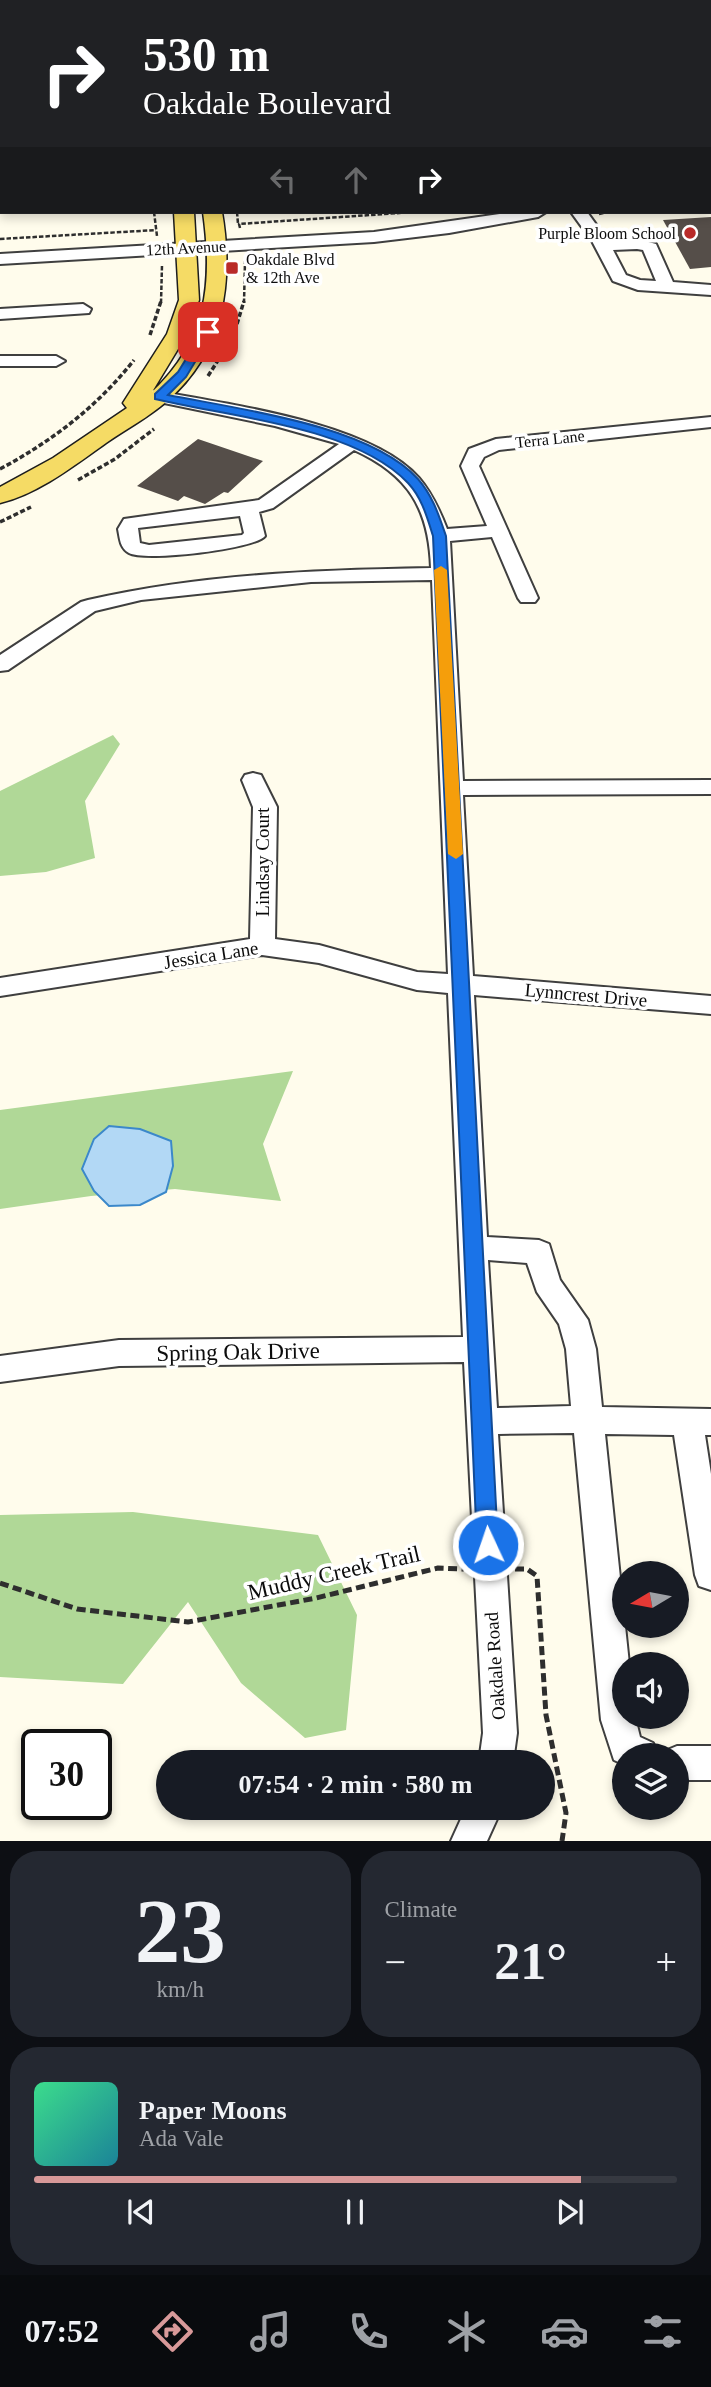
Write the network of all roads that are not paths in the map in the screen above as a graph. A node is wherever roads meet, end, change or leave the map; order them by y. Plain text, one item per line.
1 (184, 214) edge
2 (213, 214) edge
3 (470, 214) edge
4 (527, 214) edge
5 (580, 214) edge
6 (158, 239) junction
7 (217, 240) junction
8 (186, 242) junction
9 (603, 246) junction
10 (0, 247) edge
11 (0, 259) edge
12 (665, 287) junction
13 (711, 290) edge
14 (83, 309) dead end
15 (0, 314) edge
16 (0, 361) edge
17 (56, 361) dead end
18 (150, 395) junction
19 (711, 422) edge
20 (353, 442) junction
21 (0, 496) edge
22 (248, 509) junction
23 (498, 531) junction
24 (440, 536) junction
25 (441, 574) junction
26 (528, 598) dead end
27 (0, 665) edge
28 (253, 780) dead end
29 (711, 787) edge
30 (453, 788) junction
31 (262, 946) junction
32 (461, 984) junction
33 (0, 987) edge
34 (711, 1005) edge
35 (473, 1248) junction
36 (478, 1349) junction
37 (0, 1369) edge
38 (589, 1421) junction
39 (481, 1422) junction
40 (699, 1422) edge
41 (711, 1576) edge
42 (625, 1743) edge
43 (498, 1750) edge
44 (689, 1763) edge
45 (711, 1763) edge
46 (479, 1820) edge
47 (469, 1841) edge

1 - 8 main road
2 - 7 main road
3 - 7 street, 12th Avenue
4 - 7 street, 12th Avenue
5 - 9 street
6 - 8 street, 12th Avenue
6 - 10 street, 12th Avenue
6 - 11 street, 12th Avenue
7 - 8 street, 12th Avenue
7 - 18 main road
8 - 18 main road
9 - 12 street
9 - 12 street
12 - 13 street
14 - 15 street
16 - 17 street
18 - 20 street, Oakdale Road
18 - 21 main road
19 - 23 street, Terra Lane
20 - 22 street
20 - 24 street, Oakdale Road
22 - 22 street
23 - 24 street
23 - 26 street, Terra Lane
24 - 25 street, Oakdale Road
25 - 27 street
25 - 30 street, Oakdale Road
28 - 31 street, Lindsay Court
29 - 30 street
30 - 32 street, Oakdale Road
31 - 32 street, Jessica Lane
31 - 33 street, Jessica Lane
32 - 34 street, Lynncrest Drive
32 - 35 street, Oakdale Road
35 - 36 street, Oakdale Road
35 - 38 street
36 - 37 street, Spring Oak Drive
36 - 39 street, Oakdale Road
38 - 39 street
38 - 40 street
38 - 42 street
39 - 43 street, Oakdale Road
40 - 41 street
44 - 45 street
46 - 47 street

